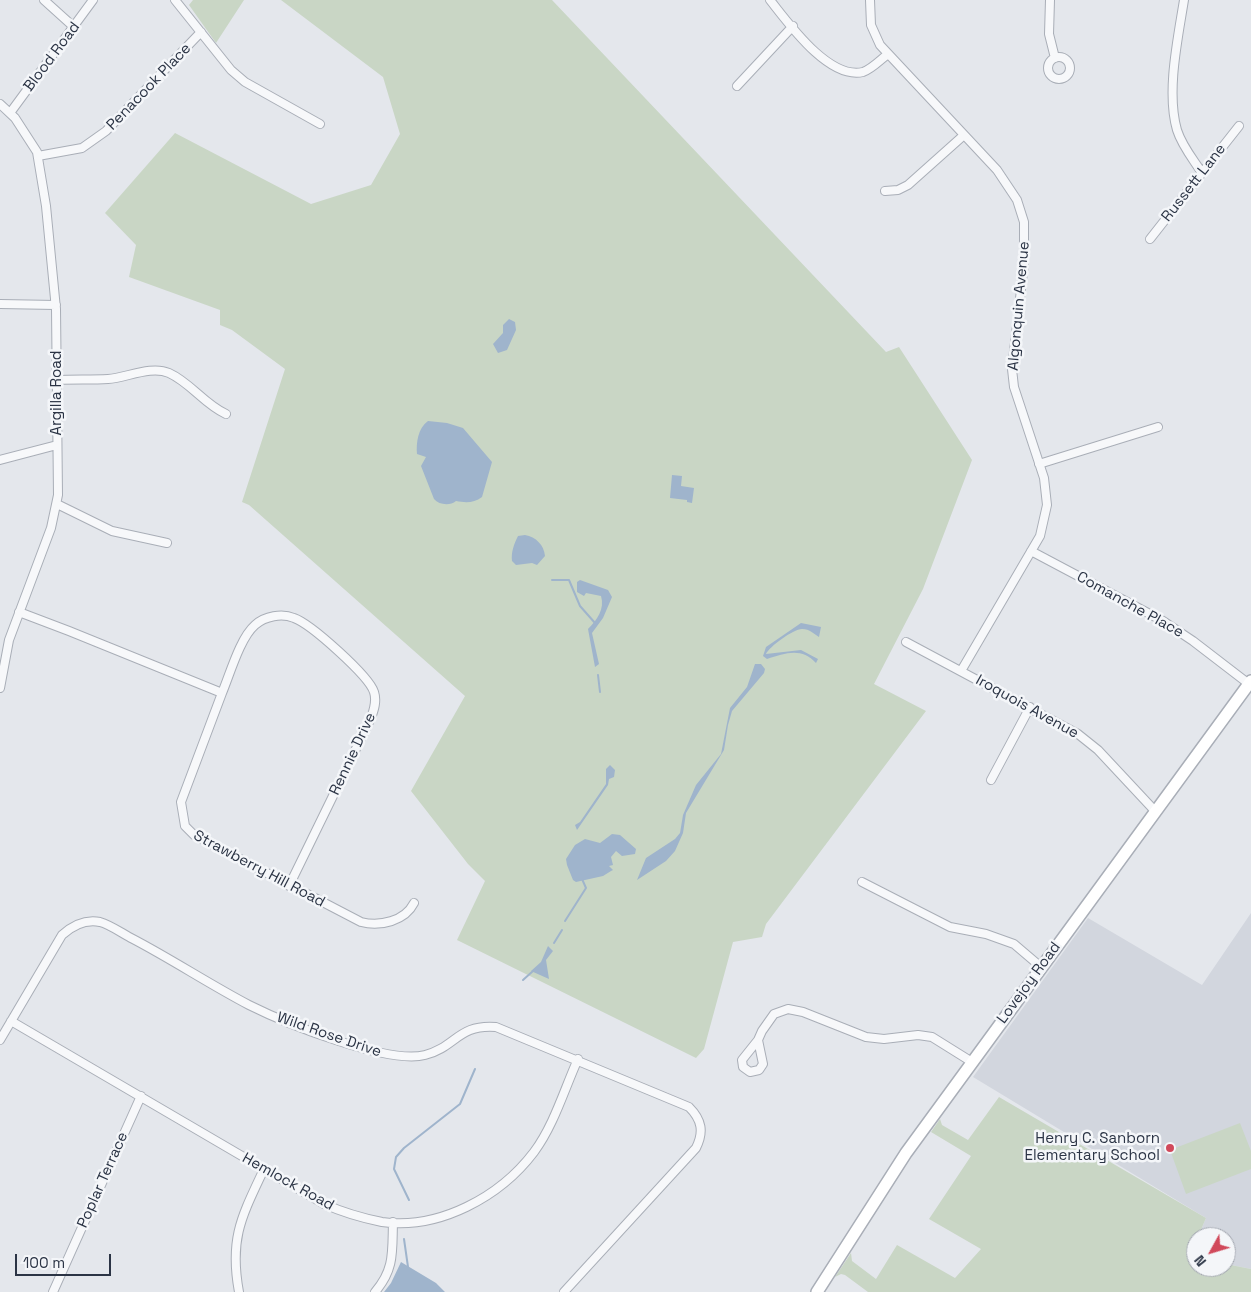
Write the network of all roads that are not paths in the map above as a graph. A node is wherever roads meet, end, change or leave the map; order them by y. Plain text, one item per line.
1 (44, 0) edge
2 (94, 0) edge
3 (175, 0) edge
4 (770, 0) edge
5 (870, 0) edge
6 (1050, 0) edge
7 (1184, 0) edge
8 (793, 26) junction
9 (75, 28) junction
10 (201, 32) junction
11 (888, 54) junction
12 (1055, 58) dead end
13 (737, 86) dead end
14 (0, 104) edge
15 (10, 113) junction
16 (320, 124) dead end
17 (1239, 126) dead end
18 (964, 135) junction
19 (38, 156) junction
20 (1202, 174) junction
21 (885, 191) dead end
22 (1150, 239) dead end
23 (0, 304) edge
24 (56, 305) junction
25 (57, 380) junction
26 (226, 414) dead end
27 (1158, 426) dead end
28 (57, 445) junction
29 (0, 460) edge
30 (1039, 464) junction
31 (57, 504) junction
32 (167, 543) dead end
33 (1031, 551) junction
34 (19, 612) junction
35 (906, 642) dead end
36 (961, 671) junction
37 (1250, 683) edge
38 (0, 688) edge
39 (222, 693) junction
40 (1030, 707) junction
41 (991, 780) dead end
42 (1155, 811) junction
43 (862, 882) dead end
44 (289, 886) junction
45 (414, 903) dead end
46 (1041, 967) junction
47 (11, 1021) junction
48 (0, 1040) edge
49 (758, 1040) dead end
50 (578, 1059) junction
51 (972, 1062) junction
52 (140, 1096) junction
53 (264, 1169) junction
54 (393, 1222) junction
55 (53, 1292) edge
56 (239, 1292) edge
57 (375, 1292) edge
58 (564, 1292) edge
59 (817, 1292) edge

1 - 9 street
2 - 9 street, Blood Road
3 - 10 street
4 - 8 street
5 - 11 street, Algonquin Avenue
6 - 12 street
7 - 20 street
8 - 11 street
8 - 13 street
9 - 15 street, Blood Road
10 - 16 street
10 - 19 street, Penacook Place
11 - 18 street, Algonquin Avenue
14 - 15 street, Argilla Road
15 - 19 street, Argilla Road
17 - 20 street, Russett Lane
18 - 21 street
18 - 30 street, Algonquin Avenue
19 - 24 street, Argilla Road
20 - 22 street, Russett Lane
23 - 24 street
24 - 25 street, Argilla Road
25 - 26 street
25 - 28 street, Argilla Road
27 - 30 street
28 - 29 street
28 - 31 street, Argilla Road
30 - 33 street, Algonquin Avenue
31 - 32 street
31 - 34 street, Argilla Road
33 - 36 street, Algonquin Avenue
33 - 37 street, Comanche Place
34 - 38 street, Argilla Road
34 - 39 street
35 - 36 street, Iroquois Avenue
36 - 40 street, Iroquois Avenue
37 - 42 main road, Lovejoy Road
39 - 44 street, Strawberry Hill Road
39 - 44 street, Rennie Drive
40 - 41 street
40 - 42 street, Iroquois Avenue
42 - 46 main road, Lovejoy Road
43 - 46 street
44 - 45 street, Strawberry Hill Road
46 - 51 main road, Lovejoy Road
47 - 48 street, Wild Rose Drive
47 - 50 street, Wild Rose Drive
47 - 52 street, Hemlock Road
49 - 51 street
50 - 54 street, Hemlock Road
50 - 58 street, Wild Rose Drive
51 - 59 main road, Lovejoy Road
52 - 53 street, Hemlock Road
52 - 55 street, Poplar Terrace
53 - 54 street, Hemlock Road
53 - 56 street
54 - 57 street

